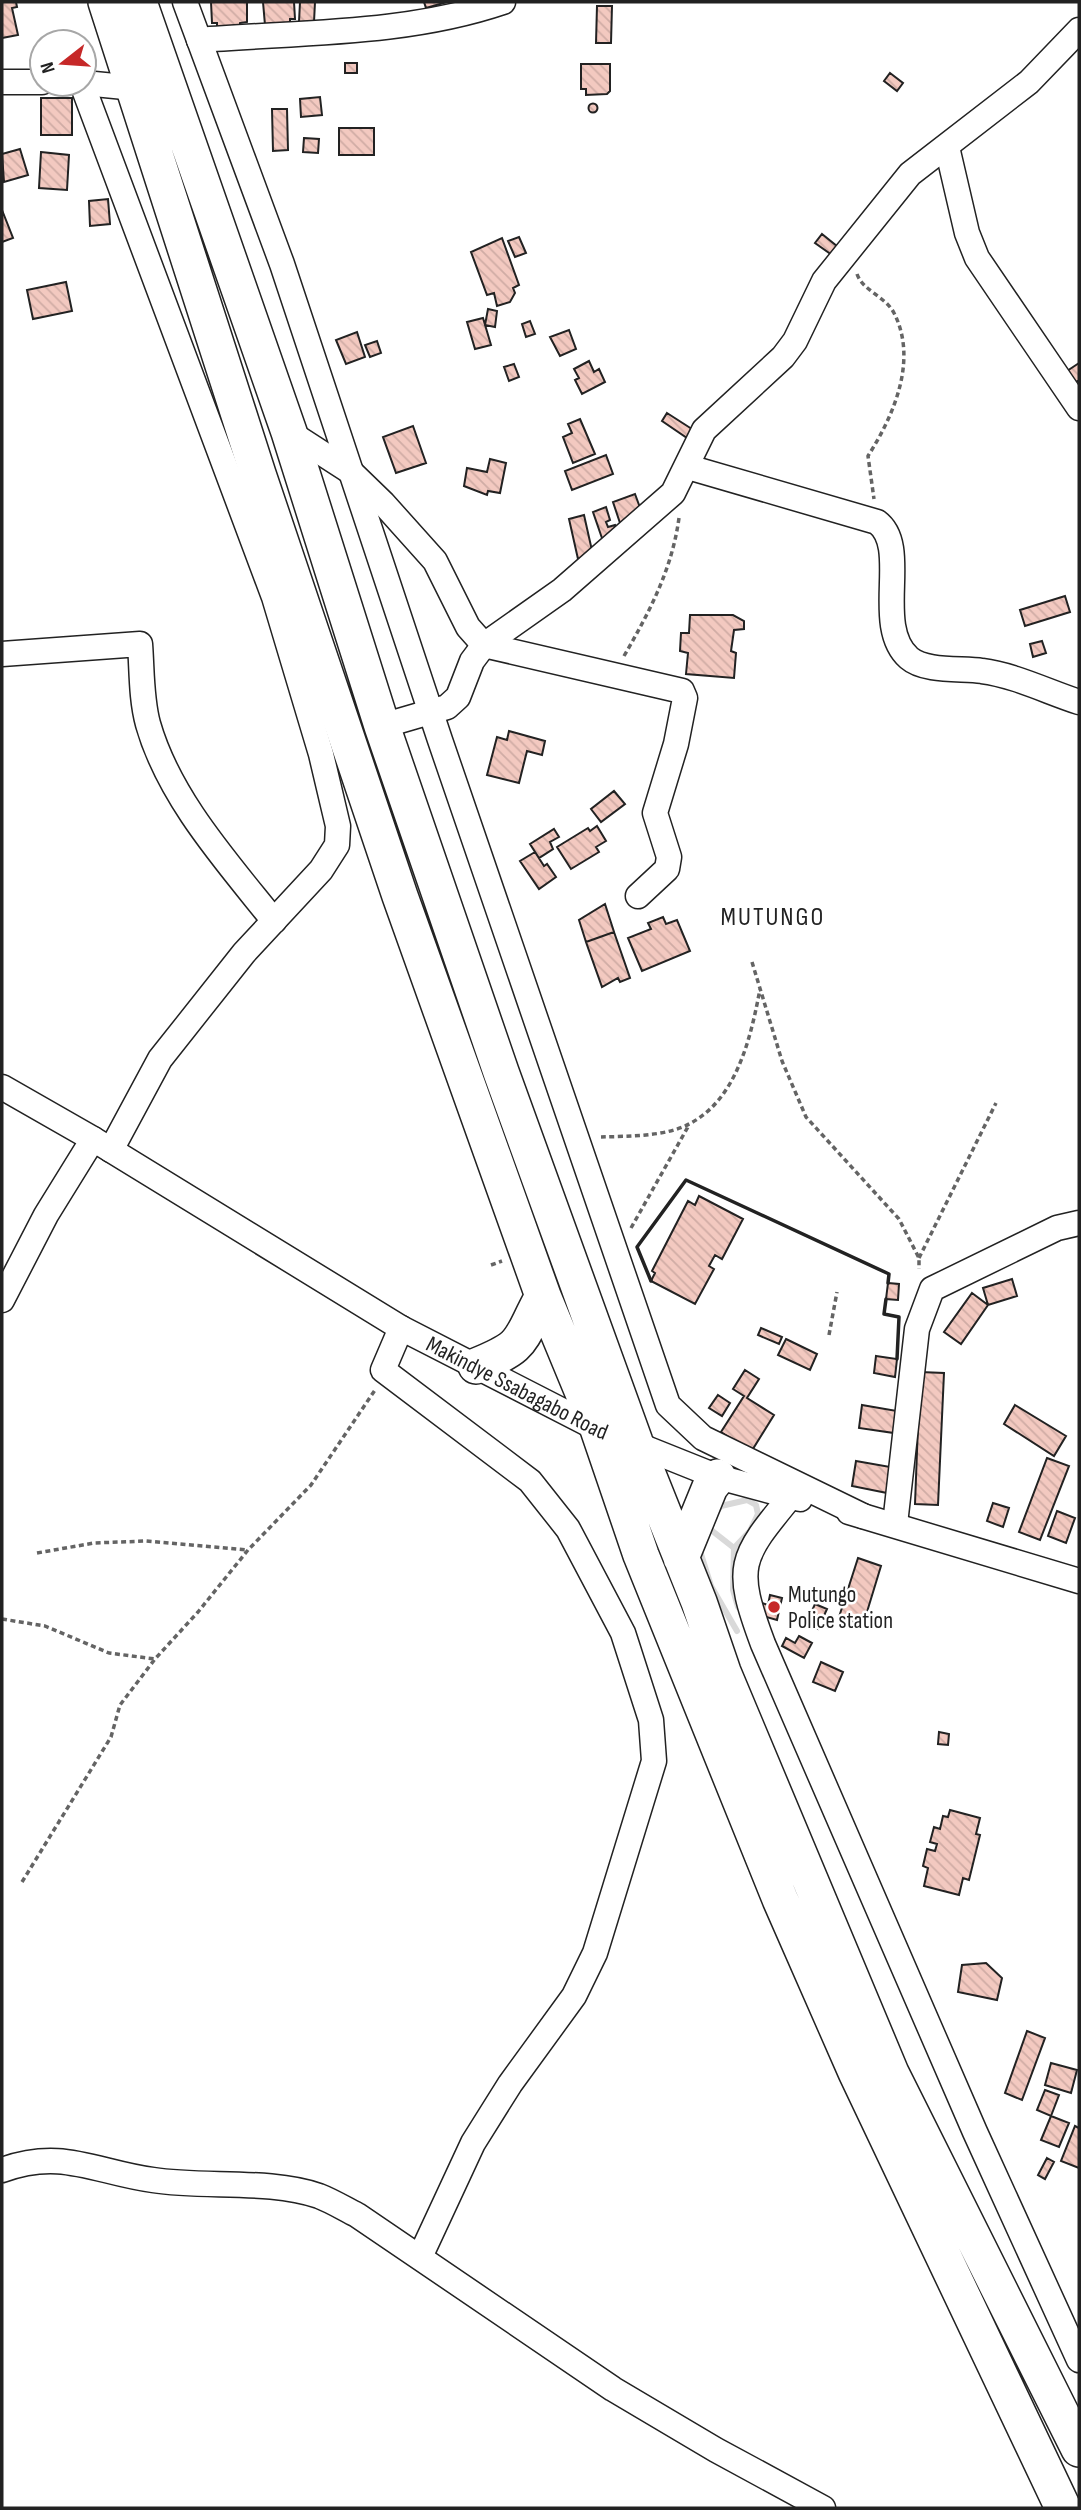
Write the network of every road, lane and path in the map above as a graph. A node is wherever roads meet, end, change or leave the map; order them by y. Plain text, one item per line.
1 (106, 2) edge
2 (139, 2) edge
3 (185, 2) edge
4 (503, 2) edge
5 (1079, 30) edge
6 (199, 40) junction
7 (2, 82) edge
8 (28, 82) edge
9 (98, 84) edge
10 (135, 88) junction
11 (89, 98) edge
12 (947, 147) junction
13 (855, 241) junction
14 (1079, 408) edge
15 (289, 432) junction
16 (688, 467) junction
17 (351, 472) junction
18 (673, 493) junction
19 (883, 527) junction
20 (484, 645) junction
21 (2, 654) edge
22 (612, 676) junction
23 (1079, 702) edge
24 (432, 713) junction
25 (382, 726) junction
26 (638, 896) dead end
27 (274, 921) junction
28 (752, 962) dead end
29 (760, 988) junction
30 (2, 1087) edge
31 (996, 1103) dead end
32 (570, 1123) junction
33 (690, 1124) junction
34 (102, 1144) junction
35 (1079, 1223) edge
36 (616, 1258) junction
37 (919, 1258) junction
38 (837, 1292) dead end
39 (543, 1296) junction
40 (2, 1300) edge
41 (920, 1317) junction
42 (401, 1328) junction
43 (829, 1335) dead end
44 (476, 1366) junction
45 (383, 1370) junction
46 (598, 1429) junction
47 (635, 1442) junction
48 (718, 1477) junction
49 (791, 1496) junction
50 (863, 1516) junction
51 (895, 1524) junction
52 (248, 1550) junction
53 (37, 1553) dead end
54 (681, 1558) junction
55 (1079, 1580) edge
56 (2, 1619) edge
57 (155, 1659) junction
58 (22, 1882) dead end
59 (2, 2171) edge
60 (420, 2257) junction
61 (1079, 2360) edge
62 (1079, 2449) edge
63 (823, 2508) edge
64 (1063, 2508) edge

1 - 10 highway
2 - 15 highway
3 - 6 street
4 - 6 street
5 - 12 street
6 - 17 street
7 - 8 street
9 - 10 street
10 - 39 highway
11 - 27 street
12 - 13 street
12 - 14 street
13 - 16 street
13 - 19 path
15 - 17 street
15 - 25 highway
16 - 18 street
16 - 19 street
17 - 20 street
17 - 24 street
18 - 20 street
18 - 22 path
19 - 23 street
20 - 22 street
20 - 24 street
21 - 27 street
22 - 26 street
24 - 25 street
24 - 32 street
25 - 47 highway
27 - 34 street
28 - 29 path
29 - 33 path
29 - 37 path
30 - 34 street, Makindye Ssabagabo Road
31 - 37 path
32 - 33 path
32 - 36 street
33 - 36 path
34 - 40 street
34 - 42 street, Makindye Ssabagabo Road
35 - 41 street
36 - 50 street
37 - 41 path
38 - 43 path
39 - 44 highway
39 - 46 highway
41 - 51 street
42 - 44 street, Makindye Ssabagabo Road
42 - 45 street
44 - 46 street, Makindye Ssabagabo Road
45 - 52 path
45 - 60 street
46 - 47 street, Makindye Ssabagabo Road
46 - 64 highway
47 - 48 street, Makindye Ssabagabo Road
47 - 54 highway
48 - 49 street, Makindye Ssabagabo Road
48 - 54 highway
49 - 50 street, Makindye Ssabagabo Road
49 - 61 street
50 - 51 street, Makindye Ssabagabo Road
51 - 55 street, Makindye Ssabagabo Road
52 - 53 path
52 - 57 path
54 - 62 highway
56 - 57 path
57 - 58 path
59 - 60 street
60 - 63 street

